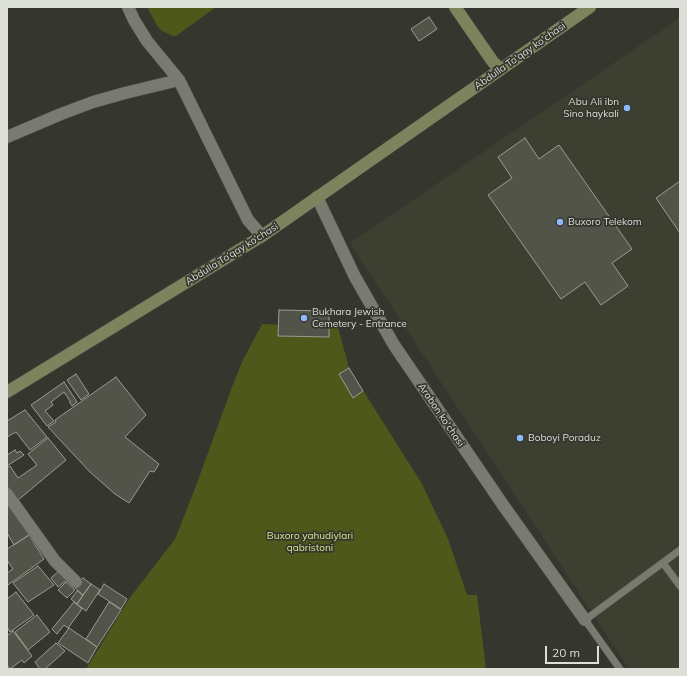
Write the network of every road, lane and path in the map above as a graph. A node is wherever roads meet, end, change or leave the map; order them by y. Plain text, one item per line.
1 (128, 7) edge
2 (455, 7) edge
3 (590, 7) edge
4 (500, 69) junction
5 (179, 80) junction
6 (450, 104) joint
7 (7, 137) edge
8 (317, 197) junction
9 (262, 236) junction
10 (7, 392) edge
11 (7, 494) edge
12 (680, 550) edge
13 (663, 563) junction
14 (76, 582) dead end
15 (680, 586) edge
16 (585, 620) junction
17 (620, 669) edge

1 - 5 street
2 - 4 street
3 - 4 street, Abdulla To'qay ko'chasi
4 - 6 street, Abdulla To'qay ko'chasi
5 - 7 street
5 - 9 street
6 - 8 street, Abdulla To’qay ko’chasi
8 - 9 street, Abdulla To’qay ko’chasi
8 - 16 street, Arabon ko'chasi
9 - 10 street, Abdulla To’qay ko’chasi
11 - 14 street
12 - 13 lane
13 - 15 lane
13 - 16 lane
16 - 17 lane

